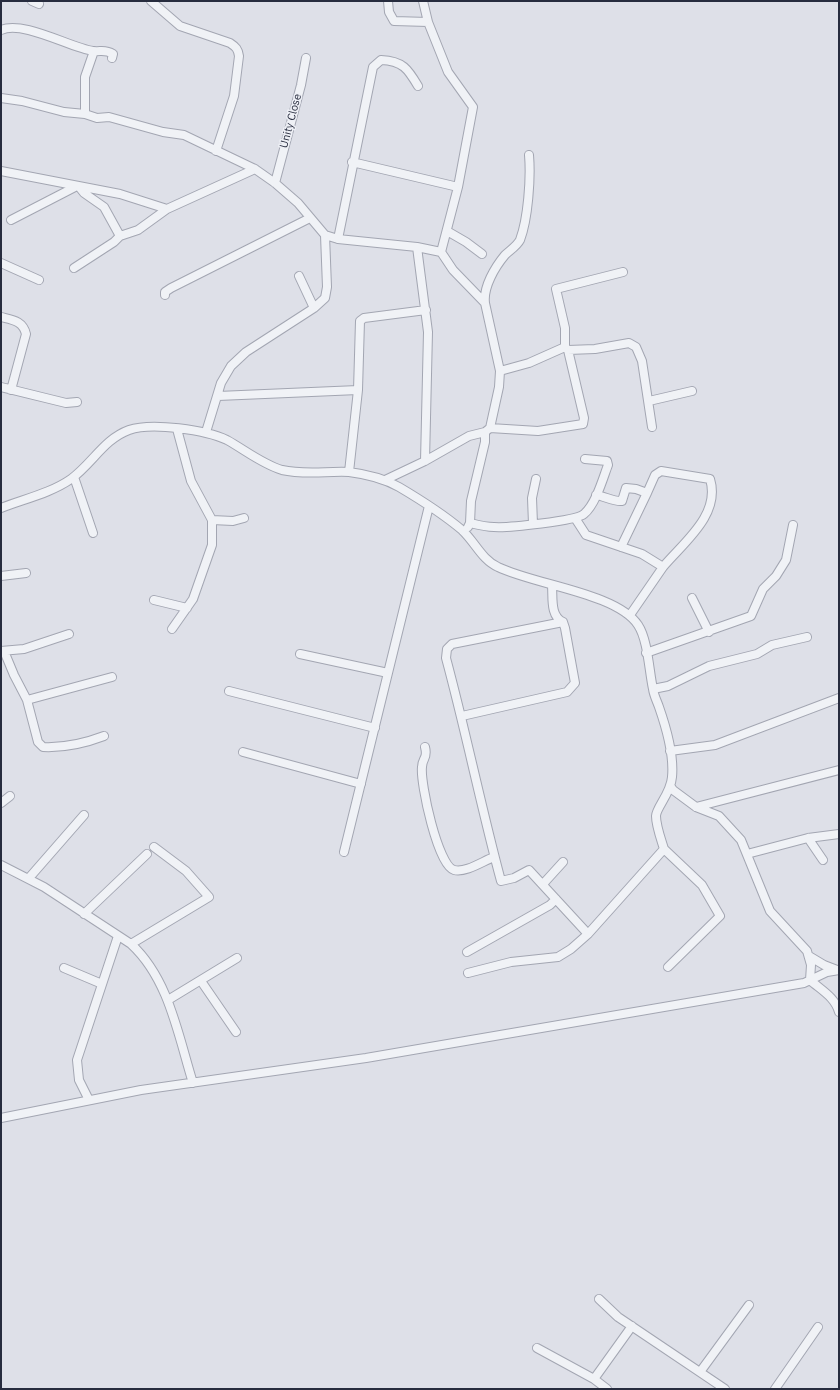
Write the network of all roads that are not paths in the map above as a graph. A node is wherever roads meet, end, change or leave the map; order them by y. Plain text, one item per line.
1 (150, 1) edge
2 (388, 1) edge
3 (423, 1) edge
4 (428, 22) junction
5 (1, 30) edge
6 (94, 51) junction
7 (112, 58) dead end
8 (306, 58) dead end
9 (418, 86) dead end
10 (1, 98) edge
11 (85, 114) junction
12 (216, 151) junction
13 (529, 155) dead end
14 (352, 162) junction
15 (255, 169) junction
16 (1, 171) edge
17 (275, 183) junction
18 (78, 187) junction
19 (458, 187) junction
20 (167, 209) junction
21 (310, 218) junction
22 (11, 220) dead end
23 (448, 231) junction
24 (325, 234) junction
25 (120, 236) junction
26 (338, 239) junction
27 (417, 248) junction
28 (441, 252) junction
29 (482, 254) dead end
30 (1, 264) edge
31 (74, 268) dead end
32 (623, 272) dead end
33 (299, 276) dead end
34 (39, 280) dead end
35 (165, 295) dead end
36 (485, 303) junction
37 (314, 308) junction
38 (426, 310) junction
39 (1, 317) edge
40 (567, 348) junction
41 (500, 371) junction
42 (1, 387) edge
43 (11, 390) junction
44 (358, 390) junction
45 (692, 391) dead end
46 (218, 396) junction
47 (648, 400) junction
48 (77, 402) dead end
49 (652, 427) dead end
50 (177, 429) junction
51 (488, 430) junction
52 (206, 432) junction
53 (585, 459) dead end
54 (425, 461) junction
55 (349, 472) junction
56 (74, 477) junction
57 (536, 479) dead end
58 (385, 480) junction
59 (647, 492) junction
60 (596, 495) junction
61 (429, 506) junction
62 (1, 508) edge
63 (244, 518) dead end
64 (575, 518) junction
65 (212, 520) junction
66 (470, 524) junction
67 (533, 524) junction
68 (793, 525) dead end
69 (464, 532) junction
70 (93, 533) dead end
71 (622, 547) junction
72 (663, 567) junction
73 (26, 573) dead end
74 (1, 576) edge
75 (552, 586) junction
76 (692, 598) dead end
77 (154, 600) dead end
78 (187, 608) junction
79 (630, 615) junction
80 (563, 622) junction
81 (172, 629) dead end
82 (709, 632) junction
83 (69, 634) dead end
84 (807, 637) dead end
85 (3, 651) edge
86 (300, 654) dead end
87 (646, 654) junction
88 (388, 673) junction
89 (112, 677) dead end
90 (653, 689) junction
91 (229, 691) dead end
92 (839, 698) edge
93 (27, 700) junction
94 (462, 716) junction
95 (374, 728) junction
96 (104, 736) dead end
97 (425, 747) dead end
98 (670, 751) junction
99 (244, 752) dead end
100 (839, 770) edge
101 (361, 784) junction
102 (671, 787) junction
103 (10, 796) dead end
104 (1, 803) edge
105 (696, 807) junction
106 (84, 815) dead end
107 (839, 834) edge
108 (808, 838) junction
109 (154, 846) dead end
110 (664, 849) junction
111 (344, 852) dead end
112 (147, 854) dead end
113 (747, 854) junction
114 (494, 857) junction
115 (823, 860) dead end
116 (563, 862) dead end
117 (1, 864) edge
118 (29, 878) junction
119 (543, 884) junction
120 (556, 899) junction
121 (84, 914) junction
122 (588, 934) junction
123 (118, 936) junction
124 (131, 944) junction
125 (467, 952) dead end
126 (809, 956) junction
127 (237, 958) dead end
128 (668, 967) dead end
129 (64, 968) dead end
130 (838, 970) edge
131 (468, 973) dead end
132 (810, 980) junction
133 (200, 982) junction
134 (102, 984) junction
135 (168, 1000) junction
136 (839, 1012) edge
137 (236, 1032) dead end
138 (193, 1083) junction
139 (89, 1100) junction
140 (1, 1118) edge
141 (599, 1299) dead end
142 (749, 1305) dead end
143 (632, 1326) junction
144 (818, 1327) dead end
145 (538, 1348) dead end
146 (700, 1372) junction
147 (594, 1379) junction
148 (607, 1389) edge
149 (725, 1389) edge
150 (775, 1389) edge

1 - 12 street
2 - 4 street
3 - 4 street
4 - 19 street
5 - 6 street
6 - 7 street
6 - 11 street
8 - 17 street, Unity Close
9 - 14 street
10 - 11 street
11 - 12 street
12 - 15 street
13 - 36 street
14 - 19 street
14 - 26 street
15 - 17 street
15 - 20 street
16 - 18 street
17 - 21 street
18 - 20 street
18 - 22 street
18 - 25 street
19 - 23 street
20 - 25 street
21 - 24 street
21 - 35 street
23 - 28 street
23 - 29 street
24 - 26 street
24 - 37 street
25 - 31 street
26 - 27 street
27 - 28 street
27 - 38 street
28 - 36 street
30 - 34 street
32 - 40 street
33 - 37 street
36 - 41 street
37 - 46 street
38 - 44 street
38 - 54 street
39 - 43 street
40 - 41 street
40 - 47 street
40 - 51 street
41 - 51 street
42 - 43 street
43 - 48 street
44 - 46 street
44 - 55 street
45 - 47 street
46 - 52 street
47 - 49 street
50 - 52 street
50 - 56 street
50 - 65 street
51 - 54 street
51 - 66 street
52 - 55 street
53 - 60 street
54 - 58 street
55 - 58 street
56 - 62 street
56 - 70 street
57 - 67 street
58 - 61 street
59 - 60 street
59 - 71 street
59 - 72 street
60 - 64 street
61 - 69 street
61 - 88 street
63 - 65 street
64 - 67 street
64 - 71 street
65 - 78 street
66 - 67 street
66 - 69 street
68 - 82 street
69 - 75 street
71 - 72 street
72 - 79 street
73 - 74 street
75 - 79 street
75 - 80 street
76 - 82 street
77 - 78 street
78 - 81 street
79 - 87 street
80 - 94 street
80 - 94 street
82 - 87 street
83 - 85 street
84 - 90 street
85 - 93 street
86 - 88 street
87 - 90 street
88 - 95 street
89 - 93 street
90 - 98 street
91 - 95 street
92 - 98 street
93 - 96 street
94 - 114 street
95 - 101 street
97 - 114 street
98 - 102 street
99 - 101 street
100 - 105 street
101 - 111 street
102 - 105 street
102 - 110 street
103 - 104 street
105 - 113 street
106 - 118 street
107 - 108 street
108 - 113 street
108 - 115 street
109 - 124 street
110 - 122 street
110 - 128 street
112 - 121 street
113 - 126 street
114 - 119 street
116 - 119 street
117 - 118 street
118 - 121 street
119 - 120 street
120 - 122 street
120 - 125 street
121 - 123 street
122 - 131 street
123 - 124 street
123 - 134 street
124 - 135 street
126 - 130 street
126 - 132 street
127 - 133 street
129 - 134 street
130 - 132 street
132 - 136 street
132 - 138 street
133 - 135 street
133 - 137 street
134 - 139 street
135 - 138 street
138 - 139 street
139 - 140 street
141 - 143 street
142 - 146 street
143 - 146 street
143 - 147 street
144 - 150 street
145 - 147 street
146 - 149 street
147 - 148 street

